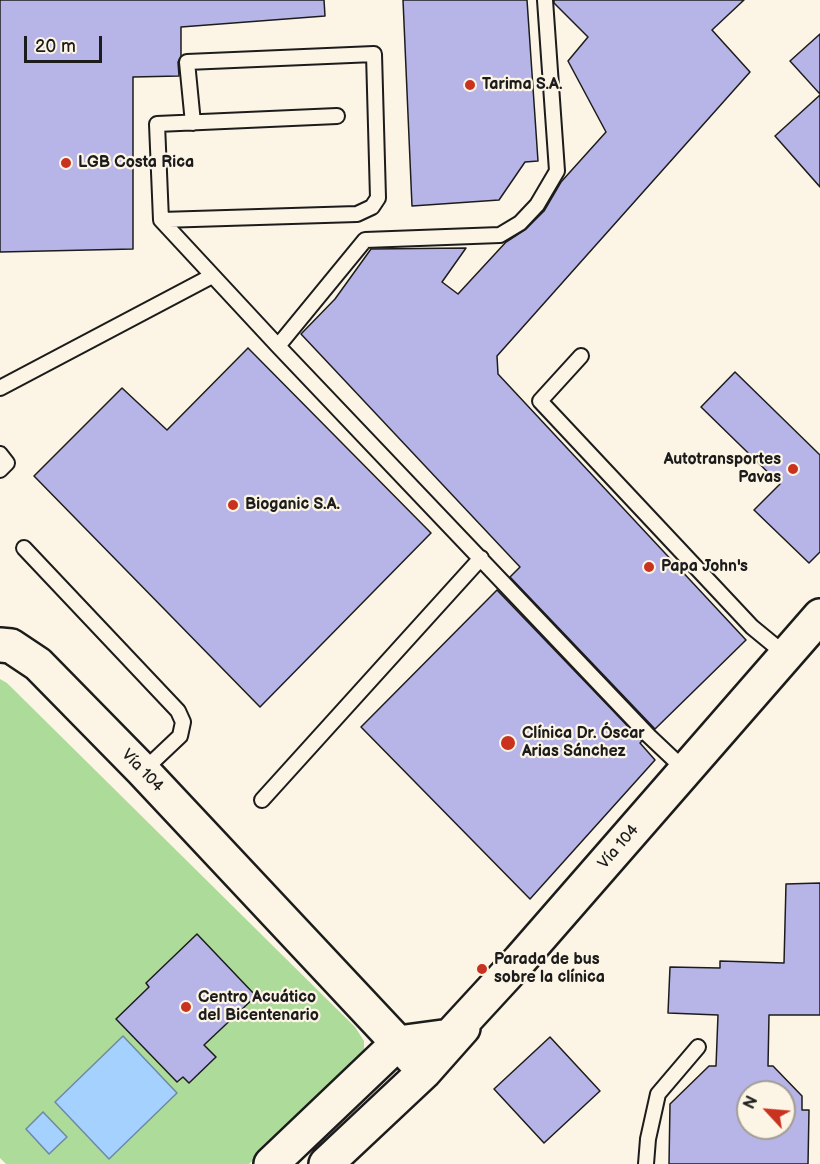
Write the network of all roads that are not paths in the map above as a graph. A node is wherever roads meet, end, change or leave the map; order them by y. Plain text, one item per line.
1 (545, 0) edge
2 (337, 116) dead end
3 (193, 123) junction
4 (357, 214) junction
5 (161, 220) junction
6 (365, 240) junction
7 (212, 276) junction
8 (278, 346) junction
9 (581, 356) dead end
10 (0, 388) edge
11 (0, 454) edge
12 (0, 470) edge
13 (24, 548) dead end
14 (481, 558) junction
15 (820, 616) edge
16 (820, 632) edge
17 (0, 645) edge
18 (786, 655) junction
19 (686, 770) junction
20 (143, 771) junction
21 (262, 800) dead end
22 (398, 1043) junction
23 (698, 1047) dead end
24 (424, 1072) junction
25 (271, 1164) edge
26 (326, 1164) edge
27 (646, 1164) edge

1 - 6 lane
2 - 3 lane
3 - 4 lane
3 - 5 lane
4 - 5 lane
4 - 6 lane
5 - 7 lane
6 - 8 lane
7 - 8 lane
7 - 10 lane
8 - 14 lane
9 - 18 lane
11 - 12 lane
13 - 20 lane
14 - 19 lane
14 - 21 lane
15 - 18 main road, Vía 104
16 - 24 main road, Vía 104
17 - 20 main road, Vía 104
18 - 19 main road, Vía 104
19 - 22 main road, Vía 104
20 - 22 main road, Vía 104
22 - 24 main road, Vía 104
22 - 25 main road
23 - 27 lane
24 - 26 main road, Vía 104

